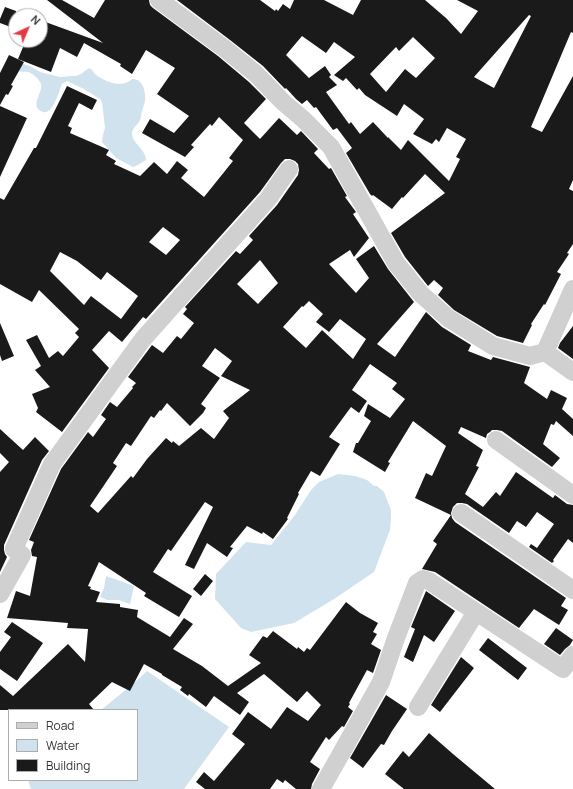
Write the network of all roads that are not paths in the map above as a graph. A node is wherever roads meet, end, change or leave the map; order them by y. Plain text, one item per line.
1 (158, 0) edge
2 (289, 169) dead end
3 (573, 289) edge
4 (545, 352) junction
5 (573, 372) edge
6 (496, 440) dead end
7 (573, 495) edge
8 (462, 513) dead end
9 (573, 590) edge
10 (0, 594) edge
11 (476, 612) junction
12 (573, 655) edge
13 (418, 707) dead end
14 (321, 789) edge

1 - 4 street
2 - 10 street
3 - 4 street
4 - 5 street
6 - 7 street
8 - 9 street
11 - 12 street
11 - 13 street
11 - 14 street

